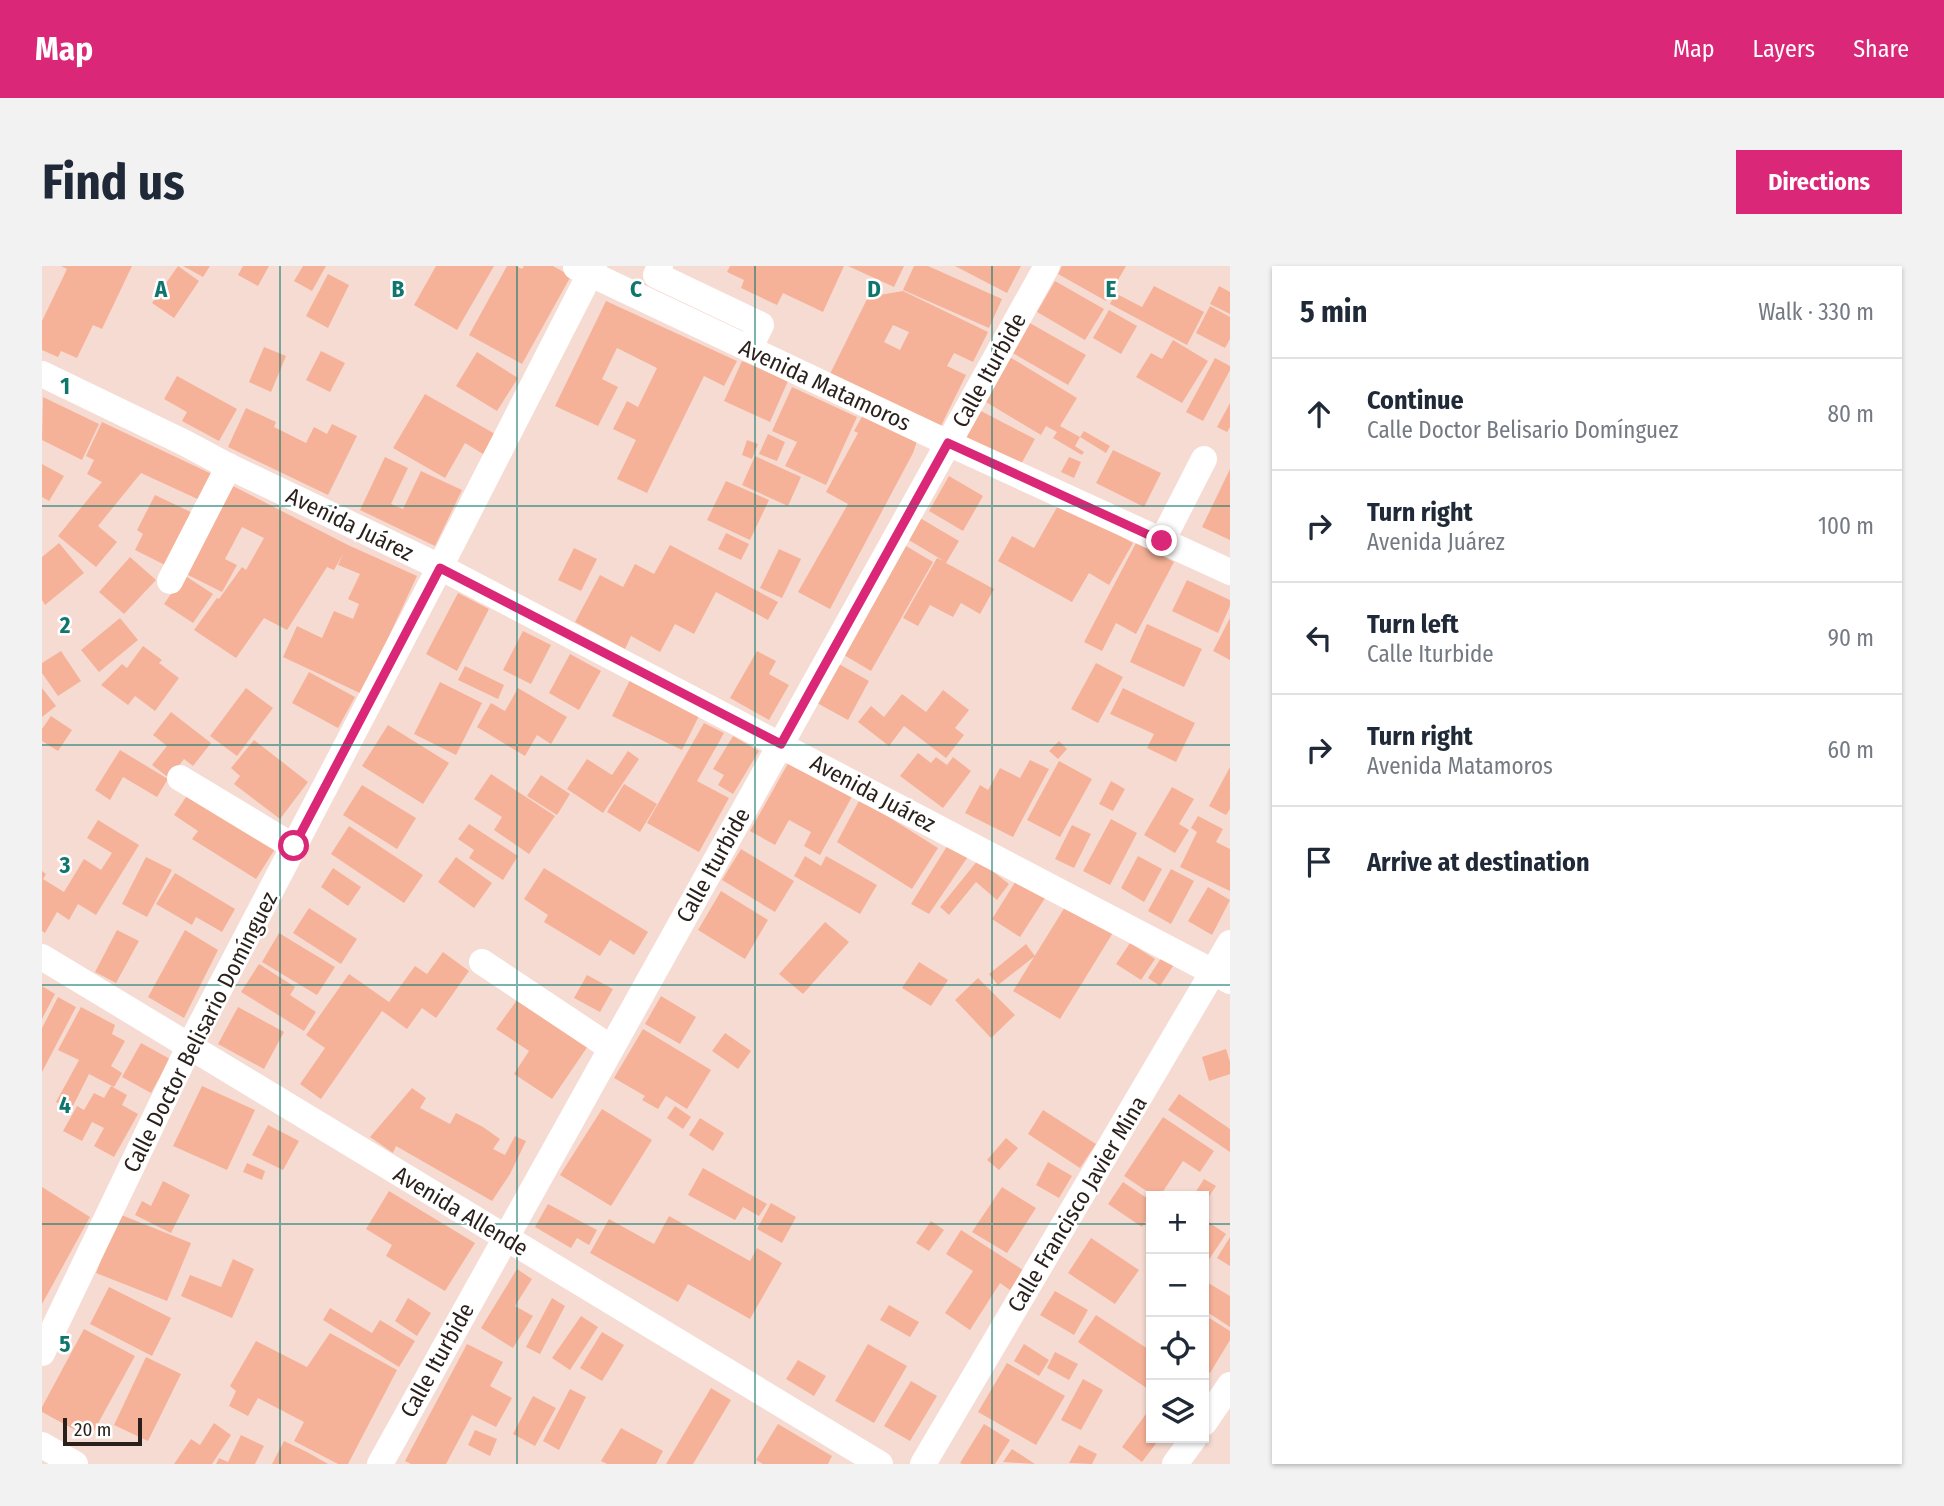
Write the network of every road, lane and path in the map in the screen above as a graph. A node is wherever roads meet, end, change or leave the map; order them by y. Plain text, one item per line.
1 (660, 266) edge
2 (1047, 266) edge
3 (586, 269) edge
4 (749, 349) junction
5 (43, 377) edge
6 (948, 443) junction
7 (1203, 459) dead end
8 (229, 466) junction
9 (1162, 541) junction
10 (440, 568) junction
11 (1230, 572) edge
12 (170, 581) dead end
13 (781, 744) junction
14 (180, 778) dead end
15 (294, 846) junction
16 (1230, 943) edge
17 (42, 957) edge
18 (482, 962) dead end
19 (1222, 977) edge
20 (190, 1045) junction
21 (611, 1048) junction
22 (505, 1239) junction
23 (42, 1353) edge
24 (1230, 1385) edge
25 (1209, 1416) edge
26 (1190, 1443) edge
27 (42, 1445) edge
28 (75, 1464) edge
29 (380, 1464) edge
30 (880, 1464) edge
31 (923, 1464) edge
32 (1175, 1464) edge

1 - 4 street
2 - 6 street, Calle Iturbide
3 - 4 street, Avenida Matamoros
3 - 10 street, Calle Doctor Belisario Domínguez
4 - 6 street, Avenida Matamoros
5 - 8 street, Avenida Juárez
6 - 9 street, Avenida Matamoros
6 - 13 street, Calle Iturbide
7 - 9 street
8 - 10 street, Avenida Juárez
8 - 12 street
9 - 11 street, Avenida Matamoros
10 - 13 street, Avenida Juárez
10 - 15 street, Calle Doctor Belisario Domínguez
13 - 19 street, Avenida Juárez
13 - 21 street, Calle Iturbide
14 - 15 street
15 - 20 street, Calle Doctor Belisario Domínguez
16 - 19 street, Calle Francisco Javier Mina
17 - 20 street, Avenida Allende
18 - 21 street
19 - 31 street, Calle Francisco Javier Mina
20 - 22 street, Avenida Allende
20 - 23 street, Calle Doctor Belisario Domínguez
21 - 22 street, Calle Iturbide
22 - 29 street, Calle Iturbide
22 - 30 street, Avenida Allende
24 - 25 street
26 - 32 street
27 - 28 street

